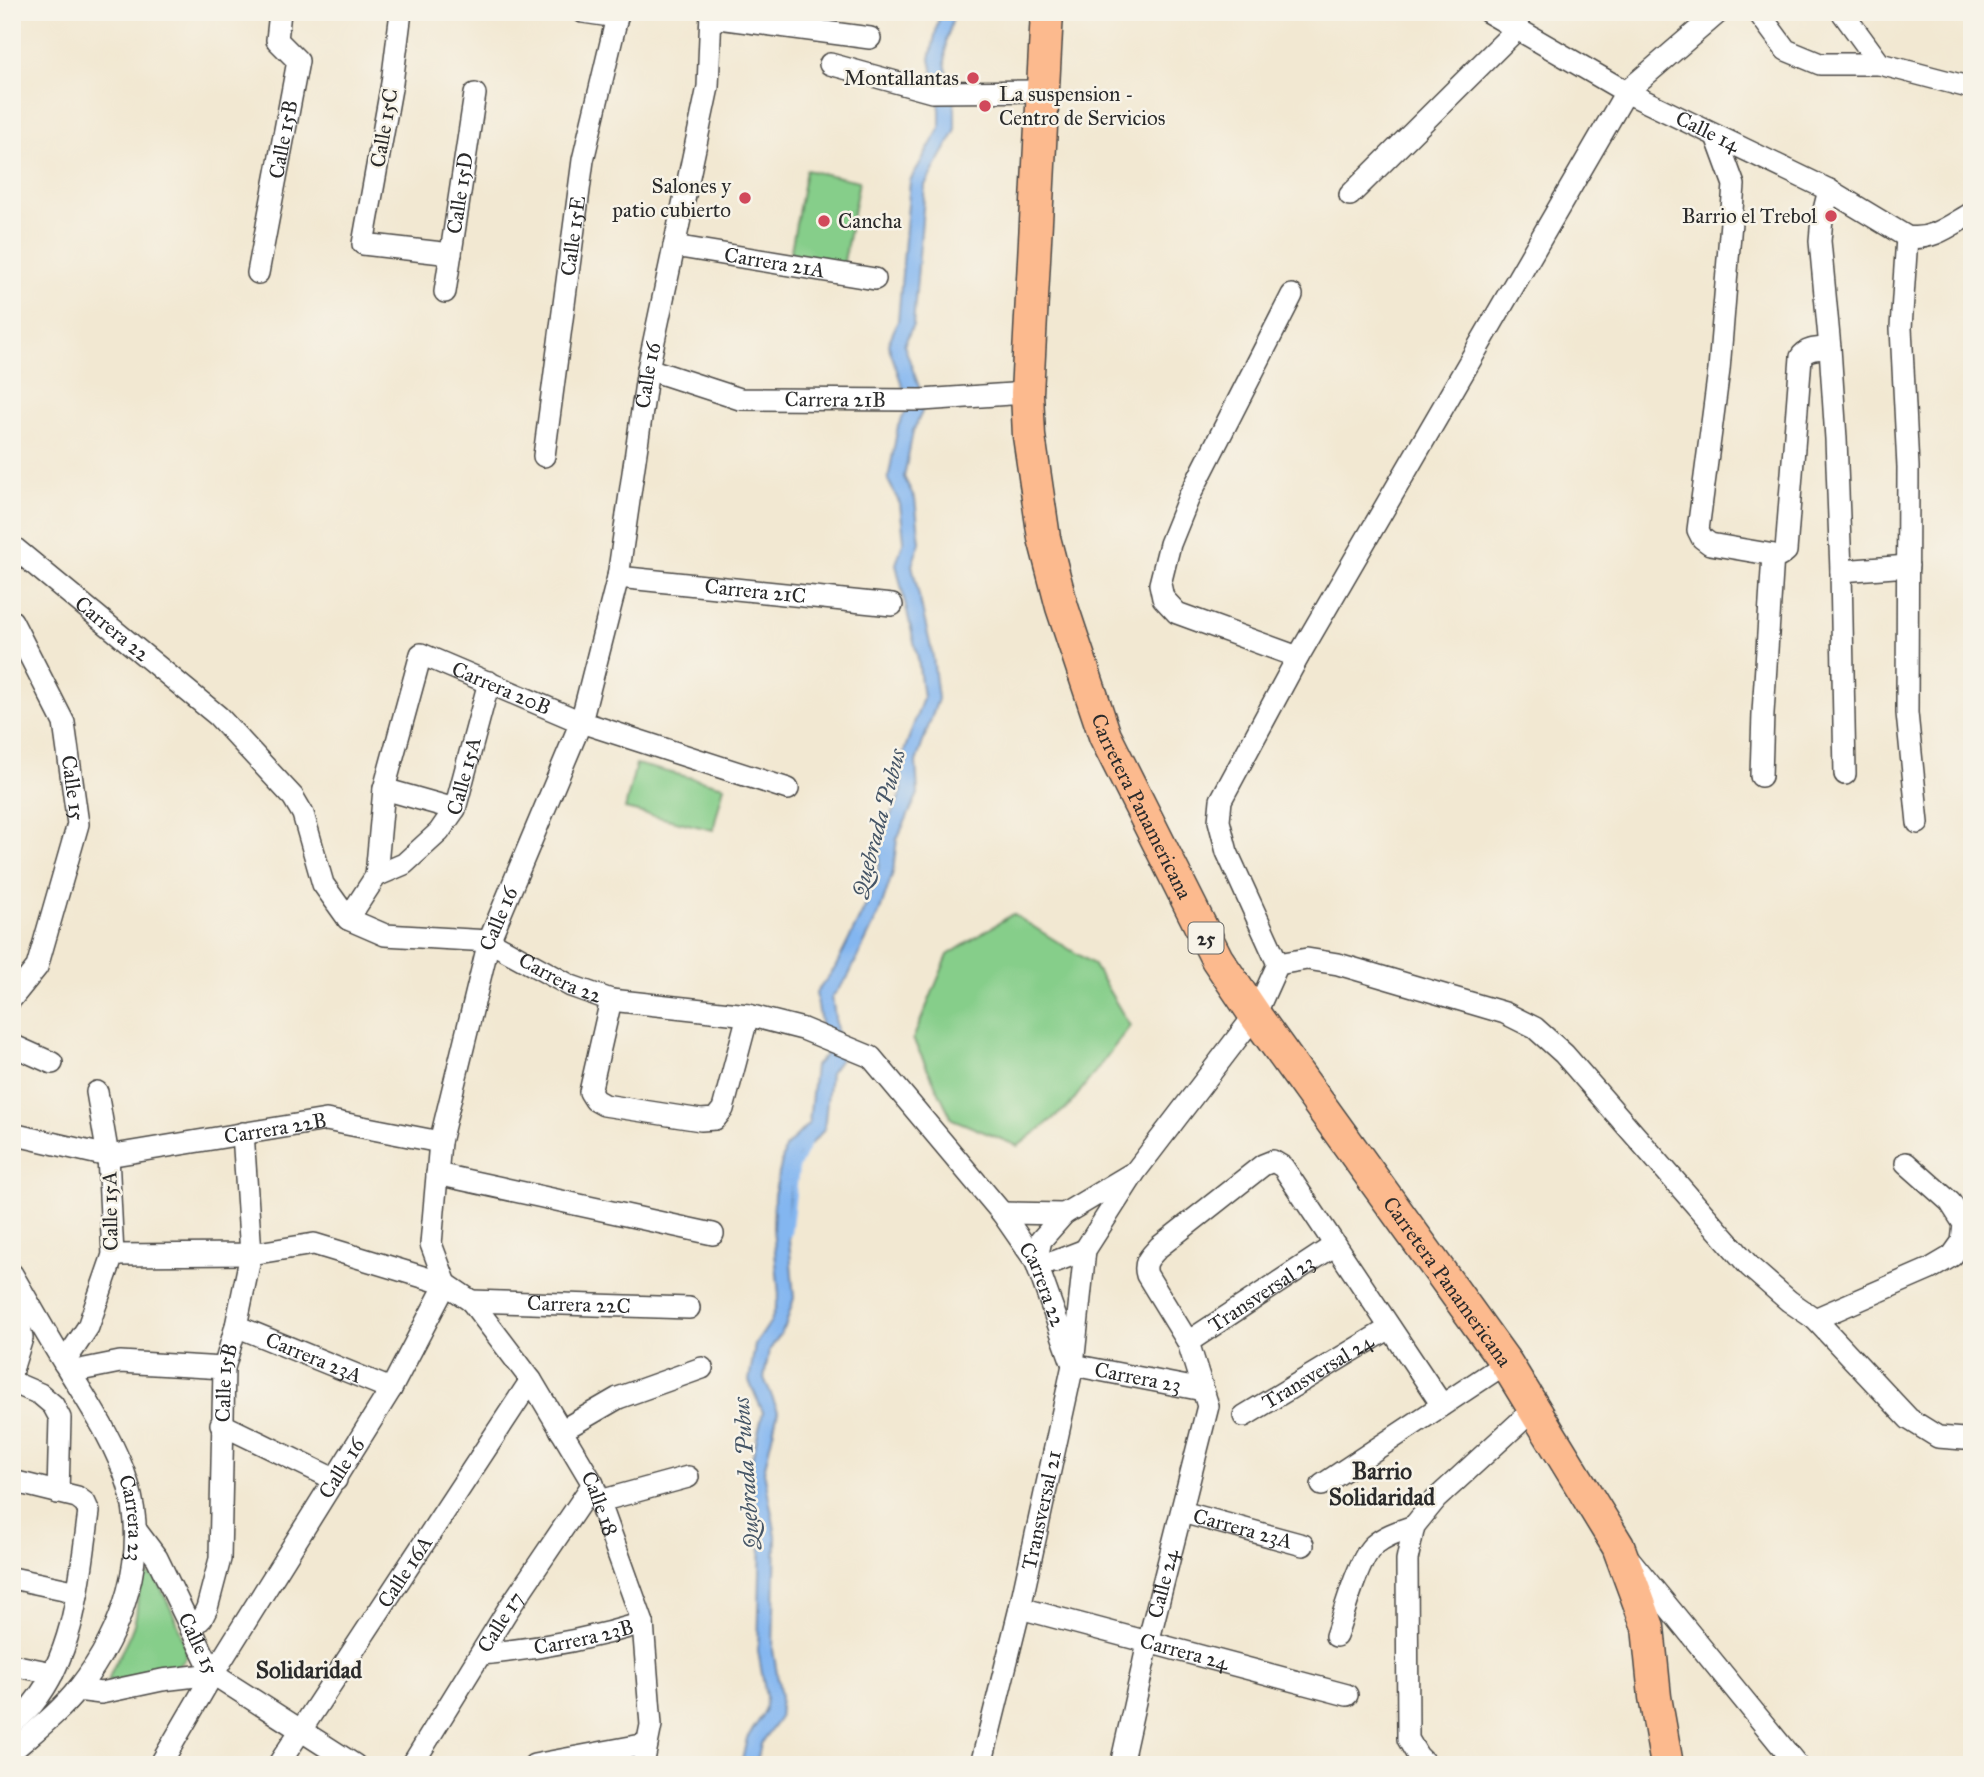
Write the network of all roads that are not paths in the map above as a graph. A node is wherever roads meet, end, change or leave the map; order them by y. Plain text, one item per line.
1 (280, 12) edge
2 (401, 12) edge
3 (583, 12) edge
4 (1047, 12) edge
5 (1488, 12) edge
6 (1719, 12) edge
7 (1758, 12) edge
8 (1842, 12) edge
9 (621, 14) edge
10 (711, 14) edge
11 (1517, 29) junction
12 (870, 38) dead end
13 (830, 64) dead end
14 (1880, 64) junction
15 (1972, 88) edge
16 (1042, 91) junction
17 (1626, 92) junction
18 (475, 94) dead end
19 (1716, 136) junction
20 (1829, 190) junction
21 (1350, 195) dead end
22 (1972, 213) edge
23 (1907, 237) junction
24 (674, 246) junction
25 (451, 254) junction
26 (258, 273) dead end
27 (875, 279) dead end
28 (445, 292) dead end
29 (1292, 295) dead end
30 (1830, 348) junction
31 (648, 369) junction
32 (1027, 393) junction
33 (544, 456) dead end
34 (12, 546) edge
35 (1773, 555) junction
36 (1908, 566) junction
37 (1841, 571) junction
38 (618, 578) junction
39 (892, 605) dead end
40 (12, 621) edge
41 (1298, 657) junction
42 (489, 682) junction
43 (581, 722) junction
44 (1845, 774) dead end
45 (1761, 776) dead end
46 (384, 789) junction
47 (788, 789) dead end
48 (455, 809) junction
49 (1918, 823) dead end
50 (376, 876) junction
51 (348, 919) junction
52 (489, 940) junction
53 (1278, 964) junction
54 (12, 998) edge
55 (611, 1000) junction
56 (748, 1015) junction
57 (1255, 1015) junction
58 (12, 1045) edge
59 (52, 1063) dead end
60 (97, 1091) dead end
61 (243, 1133) junction
62 (12, 1134) edge
63 (440, 1142) junction
64 (108, 1156) junction
65 (1906, 1163) dead end
66 (1135, 1172) junction
67 (437, 1174) junction
68 (1002, 1213) junction
69 (1064, 1214) junction
70 (713, 1234) dead end
71 (1335, 1245) junction
72 (1085, 1250) junction
73 (251, 1254) junction
74 (113, 1255) junction
75 (1035, 1262) junction
76 (12, 1277) edge
77 (446, 1284) junction
78 (471, 1301) junction
79 (690, 1308) dead end
80 (1815, 1319) junction
81 (236, 1326) junction
82 (1390, 1328) junction
83 (1188, 1342) junction
84 (1506, 1363) junction
85 (1073, 1365) junction
86 (67, 1368) junction
87 (224, 1368) junction
88 (702, 1368) dead end
89 (12, 1370) edge
90 (531, 1380) junction
91 (12, 1382) edge
92 (391, 1389) junction
93 (1206, 1398) junction
94 (1443, 1405) junction
95 (1535, 1408) junction
96 (1244, 1416) dead end
97 (221, 1424) junction
98 (561, 1431) junction
99 (1972, 1436) edge
100 (688, 1477) dead end
101 (336, 1480) junction
102 (12, 1481) edge
103 (1322, 1485) dead end
104 (596, 1492) junction
105 (68, 1495) junction
106 (1182, 1512) junction
107 (1414, 1526) junction
108 (136, 1530) junction
109 (1303, 1545) dead end
110 (1618, 1546) junction
111 (12, 1578) edge
112 (78, 1592) junction
113 (1020, 1608) junction
114 (643, 1623) junction
115 (191, 1629) junction
116 (1336, 1636) dead end
117 (1148, 1643) junction
118 (482, 1654) junction
119 (12, 1665) edge
120 (53, 1673) junction
121 (213, 1674) junction
122 (77, 1690) junction
123 (1347, 1695) dead end
124 (50, 1718) junction
125 (13, 1723) edge
126 (299, 1730) junction
127 (12, 1751) edge
128 (645, 1754) edge
129 (160, 1765) edge
130 (278, 1765) edge
131 (355, 1765) edge
132 (412, 1765) edge
133 (534, 1765) edge
134 (981, 1765) edge
135 (1121, 1765) edge
136 (1427, 1765) edge
137 (1667, 1765) edge
138 (1797, 1765) edge

1 - 26 street, Calle 15B
2 - 25 street, Calle 15C
3 - 9 street
4 - 16 highway, Carretera Panamericana / 25
5 - 11 street, Calle 14
6 - 17 street
7 - 14 street
8 - 14 street
9 - 33 street, Calle 15E
10 - 12 street
10 - 24 street, Calle 16
11 - 17 street, Calle 14
11 - 21 street
13 - 16 street
14 - 15 street
16 - 32 highway, Carretera Panamericana / 25
17 - 19 street, Calle 14
17 - 41 street
18 - 25 street, Calle 15D
19 - 20 street, Calle 14
19 - 35 street
20 - 23 street, Calle 14
20 - 30 street
22 - 23 street
23 - 36 street
24 - 27 street, Carrera 21A
24 - 31 street, Calle 16
25 - 28 street, Calle 15D
29 - 41 street
30 - 35 street
30 - 37 street
31 - 32 street, Carrera 21B
31 - 38 street, Calle 16
32 - 57 highway, Carretera Panamericana / 25
34 - 51 street, Carrera 22
35 - 45 street
36 - 37 street
36 - 49 street
37 - 44 street
38 - 39 street, Carrera 21C
38 - 43 street, Calle 16
40 - 54 street, Calle 15
41 - 53 street
42 - 43 street, Carrera 20B
42 - 46 street, Carrera 20B
42 - 48 street, Calle 15A
43 - 47 street, Carrera 20B
43 - 52 street, Calle 16
46 - 48 street
46 - 50 street
48 - 50 street, Calle 15A
50 - 51 street
51 - 52 street, Carrera 22
52 - 55 street, Carrera 22
52 - 63 street, Calle 16
53 - 57 street, Transversal 21
53 - 80 street
55 - 56 street, Carrera 22
55 - 56 street
56 - 68 street, Carrera 22
57 - 66 street, Transversal 21
57 - 84 highway, Carretera Panamericana / 25
58 - 59 street
60 - 64 street, Calle 15A
61 - 63 street, Carrera 22B
61 - 64 street, Carrera 22B
61 - 73 street, Calle 15B
62 - 64 street
63 - 67 street, Calle 16
64 - 74 street, Calle 15A
65 - 80 street
66 - 69 street, Transversal 21
66 - 72 street, Transversal 21
67 - 70 street
67 - 77 street, Calle 16
68 - 69 street
68 - 75 street, Carrera 22
69 - 75 street, Transversal 21
71 - 82 street
71 - 83 street, Transversal 23
71 - 83 street
72 - 75 street
72 - 85 street, Transversal 21
73 - 74 street
73 - 77 street
73 - 81 street, Calle 15B
74 - 86 street, Calle 15A
75 - 85 street, Carrera 22
76 - 86 street, Carrera 23
76 - 89 street
77 - 78 street, Calle 18
77 - 92 street, Calle 16
78 - 79 street, Carrera 22C
78 - 90 street, Calle 18
80 - 99 street
81 - 87 street, Calle 15B
81 - 92 street, Carrera 23A
82 - 94 street
82 - 96 street, Transversal 24
83 - 93 street
84 - 94 street
84 - 95 highway, Carretera Panamericana / 25
85 - 93 street, Carrera 23
85 - 113 street, Transversal 21
86 - 87 street
86 - 108 street, Carrera 23
87 - 97 street, Calle 15B
88 - 98 street
90 - 98 street, Calle 18
90 - 126 street, Calle 16A
91 - 105 street
92 - 101 street, Calle 16
93 - 106 street, Calle 24
94 - 103 street
95 - 107 street
95 - 110 highway, Carretera Panamericana / 25
97 - 101 street
97 - 115 street, Calle 15B
98 - 104 street, Calle 18
100 - 104 street
101 - 121 street, Calle 16
102 - 105 street
104 - 114 street, Calle 18
104 - 118 street, Calle 17
105 - 112 street
106 - 109 street, Carrera 23A
106 - 117 street, Calle 24
107 - 116 street
107 - 136 street
108 - 115 street, Calle 15
108 - 122 street, Carrera 23
110 - 137 highway, Carretera Panamericana / 25
110 - 138 street
111 - 112 street
112 - 120 street
113 - 117 street, Carrera 24
113 - 134 street, Transversal 21
114 - 118 street, Carrera 23B
114 - 128 street, Calle 18
115 - 121 street, Calle 15
117 - 123 street, Carrera 24
117 - 135 street, Calle 24
118 - 132 street, Calle 17
119 - 120 street
120 - 125 street
121 - 122 street, Calle 15
121 - 126 street
121 - 129 street, Calle 16
122 - 124 street, Carrera 23
124 - 125 street
124 - 127 street, Carrera 23
126 - 130 street, Calle 16A
126 - 131 street
128 - 133 street

